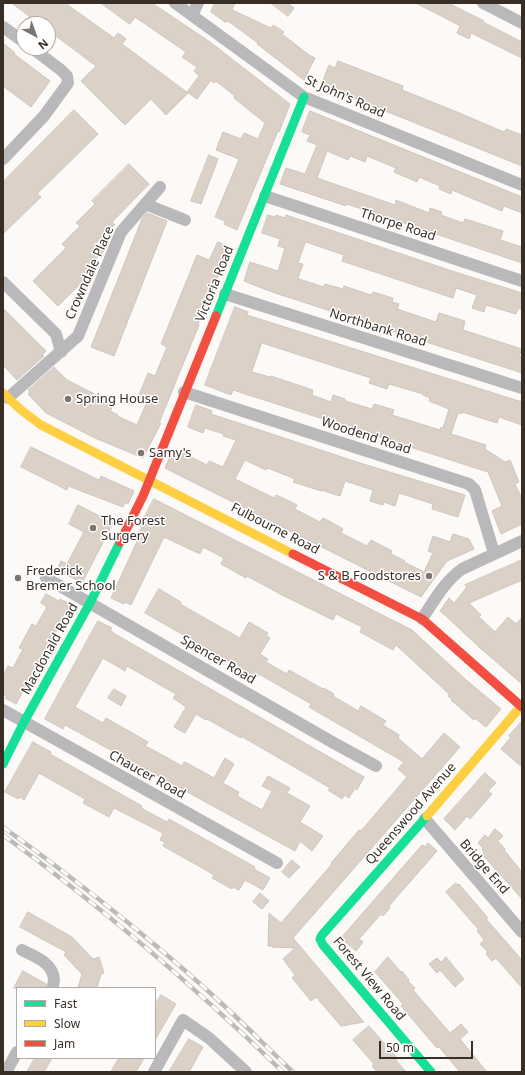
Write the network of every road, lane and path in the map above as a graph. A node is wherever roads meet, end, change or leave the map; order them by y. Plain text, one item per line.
1 (175, 3) edge
2 (198, 3) edge
3 (483, 3) edge
4 (192, 15) junction
5 (522, 23) edge
6 (3, 26) edge
7 (16, 36) edge
8 (43, 56) edge
9 (304, 98) junction
10 (3, 159) edge
11 (522, 185) edge
12 (160, 187) dead end
13 (265, 196) junction
14 (146, 204) junction
15 (185, 220) dead end
16 (522, 281) edge
17 (3, 282) edge
18 (225, 294) junction
19 (61, 352) junction
20 (522, 388) edge
21 (184, 392) junction
22 (6, 396) edge
23 (149, 480) junction
24 (522, 541) edge
25 (494, 554) junction
26 (46, 578) dead end
27 (90, 603) junction
28 (422, 618) junction
29 (522, 706) edge
30 (3, 710) edge
31 (24, 722) junction
32 (3, 764) edge
33 (376, 766) dead end
34 (425, 819) junction
35 (277, 863) dead end
36 (522, 932) edge
37 (320, 939) joint
38 (22, 950) dead end
39 (52, 987) edge
40 (16, 1054) edge
41 (6, 1072) edge
42 (154, 1072) edge
43 (246, 1072) edge
44 (431, 1072) edge

1 - 4 street, St John's Road
2 - 4 street
3 - 5 street
4 - 9 street, St John's Road
6 - 7 street
8 - 10 street
9 - 11 street, St John's Road
9 - 13 street, Victoria Road
12 - 14 street, Crowndale Place
13 - 16 street, Thorpe Road
13 - 18 street, Victoria Road
14 - 15 street
14 - 19 street, Crowndale Place
17 - 19 street, Crowndale Place
18 - 20 street, Northbank Road
18 - 21 street, Victoria Road
19 - 22 street, Crowndale Place
21 - 23 street, Victoria Road
21 - 25 street, Woodend Road
22 - 23 street, Fulbourne Road
23 - 27 street, Macdonald Road
23 - 28 street, Fulbourne Road
24 - 25 street
25 - 28 street
26 - 27 street, Spencer Road
27 - 31 street, Macdonald Road
27 - 33 street, Spencer Road
28 - 29 street, Fulbourne Road
29 - 34 street, Queenswood Avenue
30 - 31 street, Chaucer Road
31 - 32 street, Macdonald Road
31 - 35 street, Chaucer Road
34 - 36 street, Bridge End
34 - 37 street, Queenswood Avenue
37 - 44 street, Forest View Road
38 - 39 street
40 - 41 street
42 - 43 street

